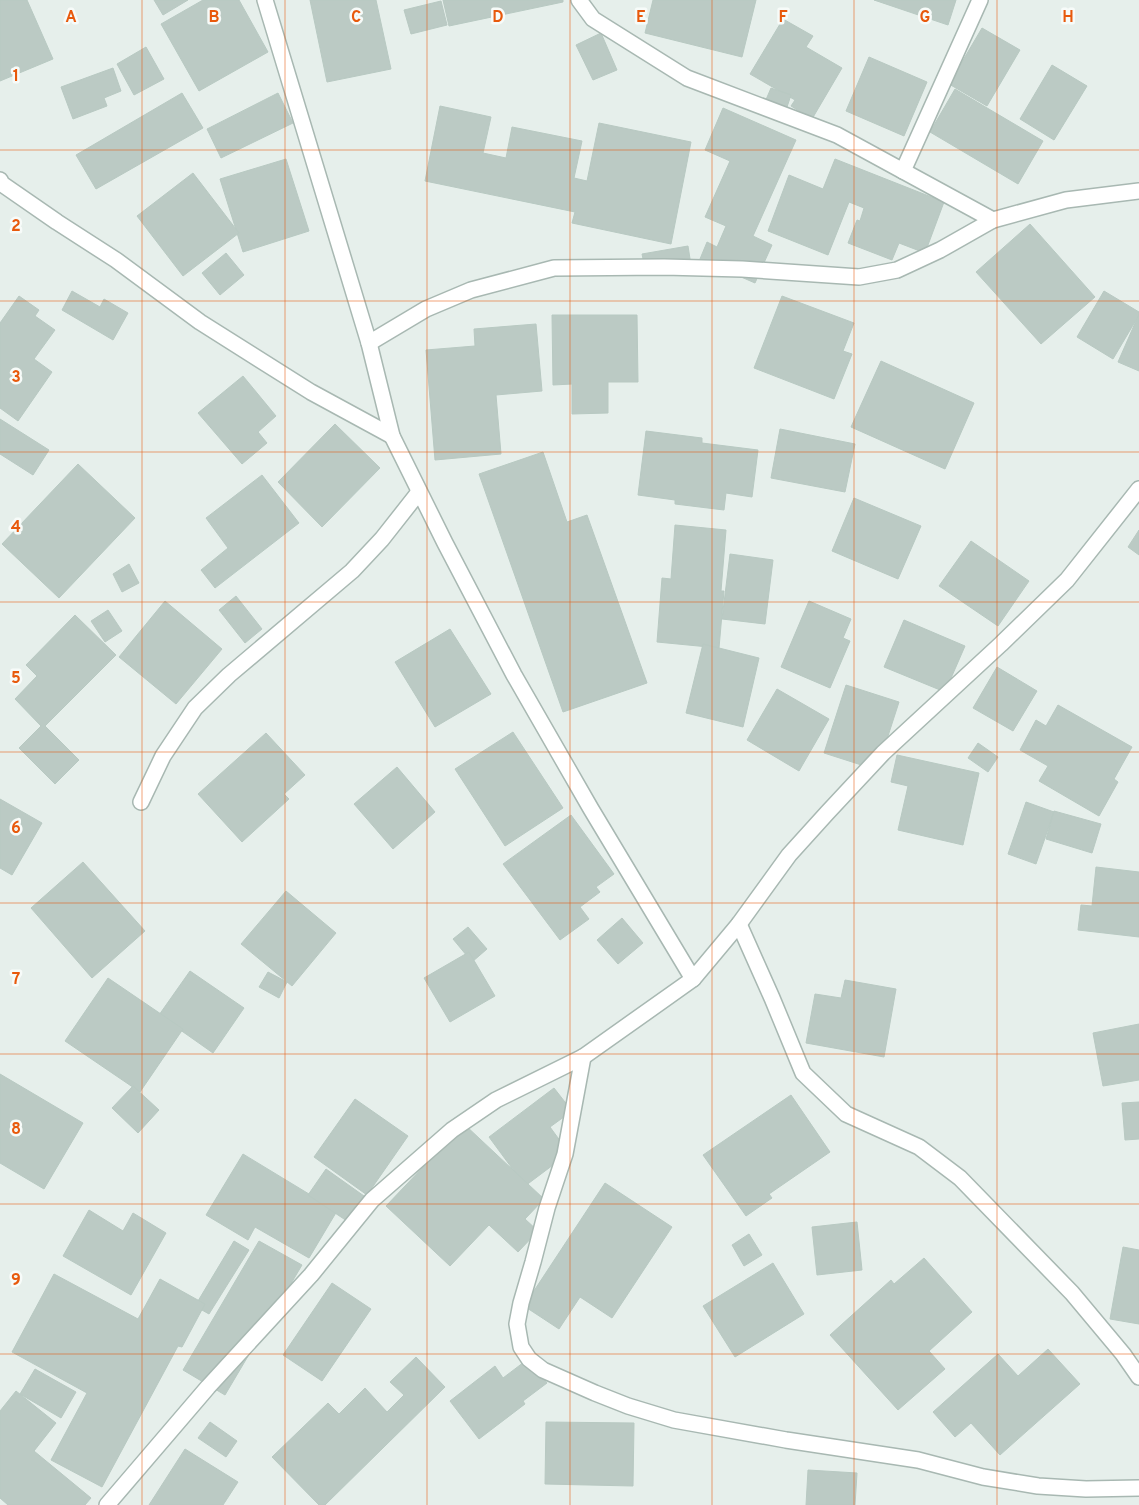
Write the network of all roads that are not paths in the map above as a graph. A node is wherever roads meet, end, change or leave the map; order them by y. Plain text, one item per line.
1 (265, 0) edge
2 (579, 0) edge
3 (980, 0) edge
4 (903, 171) junction
5 (1, 183) edge
6 (1139, 191) edge
7 (993, 220) junction
8 (369, 343) junction
9 (392, 436) junction
10 (1139, 489) edge
11 (419, 492) junction
12 (142, 802) dead end
13 (739, 924) junction
14 (693, 979) junction
15 (583, 1057) junction
16 (1139, 1377) edge
17 (1139, 1488) edge
18 (107, 1505) edge

1 - 8 street
2 - 4 street
3 - 4 street
4 - 7 street
5 - 9 street
6 - 7 street
7 - 8 street
8 - 9 street
9 - 11 street
10 - 13 street
11 - 12 street
11 - 14 street
13 - 14 street
13 - 16 street
14 - 15 street
15 - 17 street
15 - 18 street

